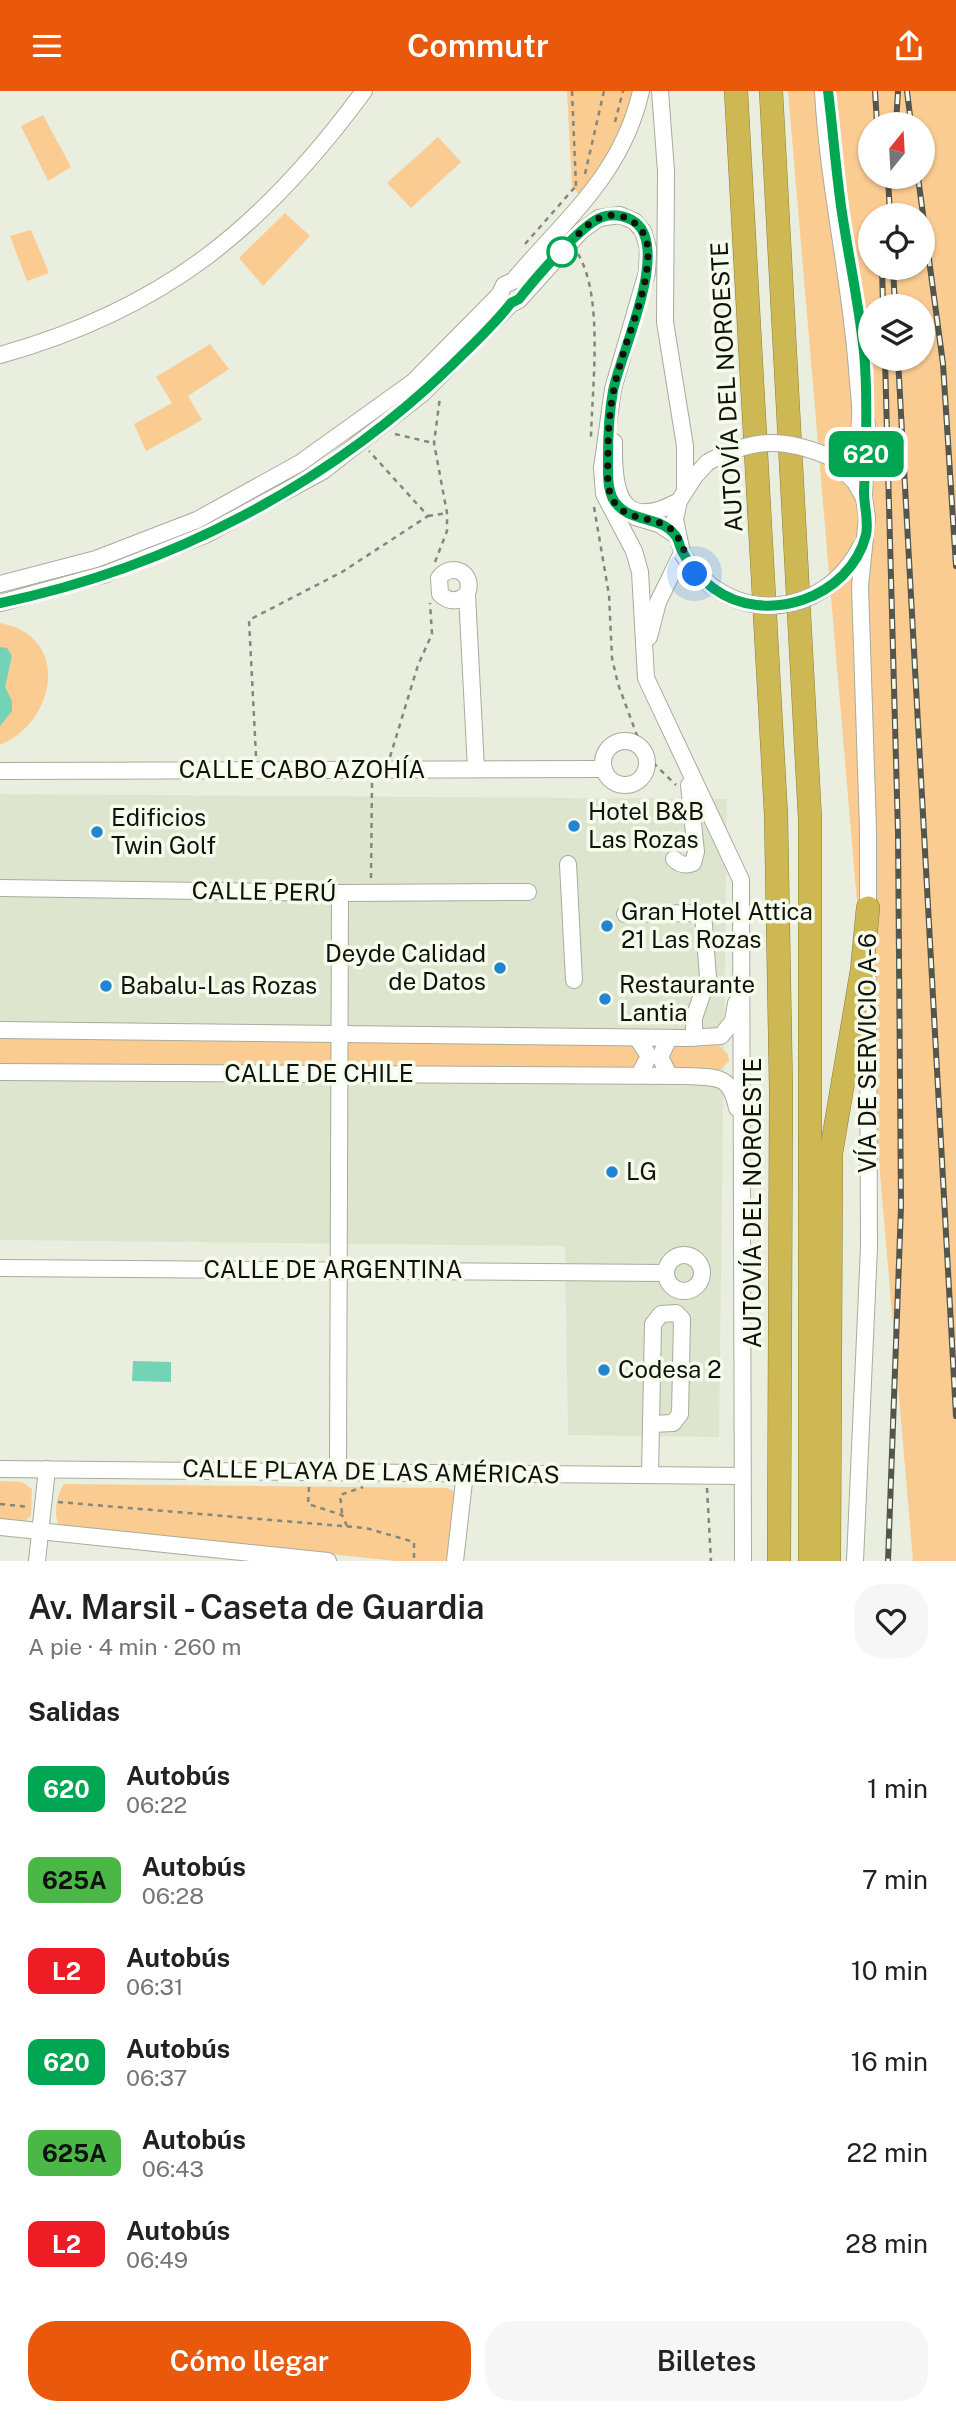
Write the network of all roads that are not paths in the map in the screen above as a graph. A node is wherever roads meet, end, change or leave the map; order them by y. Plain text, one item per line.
1 (364, 91) edge
2 (641, 91) edge
3 (660, 91) edge
4 (720, 91) edge
5 (736, 91) edge
6 (771, 91) edge
7 (826, 91) edge
8 (562, 228) junction
9 (520, 280) junction
10 (505, 299) junction
11 (750, 334) junction
12 (0, 355) edge
13 (608, 422) junction
14 (830, 457) junction
15 (682, 496) junction
16 (864, 498) junction
17 (677, 536) junction
18 (862, 544) junction
19 (682, 552) junction
20 (0, 584) edge
21 (467, 594) dead end
22 (0, 603) edge
23 (645, 660) junction
24 (686, 768) junction
25 (476, 769) junction
26 (604, 769) junction
27 (0, 771) edge
28 (674, 859) dead end
29 (568, 865) dead end
30 (0, 888) edge
31 (528, 892) dead end
32 (340, 894) junction
33 (868, 908) junction
34 (625, 914) dead end
35 (743, 966) junction
36 (574, 980) dead end
37 (0, 1030) edge
38 (341, 1035) junction
39 (636, 1038) junction
40 (669, 1038) junction
41 (694, 1038) junction
42 (0, 1072) edge
43 (341, 1074) junction
44 (639, 1075) junction
45 (669, 1075) junction
46 (743, 1135) junction
47 (0, 1268) edge
48 (340, 1270) junction
49 (666, 1273) dead end
50 (651, 1424) junction
51 (0, 1469) edge
52 (47, 1469) junction
53 (338, 1471) junction
54 (465, 1473) junction
55 (650, 1474) junction
56 (742, 1476) junction
57 (0, 1527) edge
58 (41, 1531) junction
59 (249, 1557) edge
60 (743, 1560) edge
61 (37, 1561) edge
62 (328, 1561) edge
63 (455, 1561) edge
64 (779, 1561) edge
65 (810, 1561) edge
66 (829, 1561) edge
67 (855, 1561) edge

1 - 12 street
2 - 8 street
3 - 15 street
4 - 11 highway
5 - 11 highway, AUTOVÍA DEL NOROESTE
6 - 65 highway
7 - 14 street
7 - 16 street
8 - 9 street
8 - 15 street
9 - 10 street
9 - 13 street
10 - 20 street
10 - 22 street
11 - 64 highway, AUTOVÍA DEL NOROESTE
13 - 17 street
13 - 23 street
14 - 15 street, bridge
14 - 16 street
15 - 17 street
16 - 18 street
17 - 19 street
18 - 19 street, bridge
18 - 33 street, VÍA DE SERVICIO A-6
19 - 23 street
21 - 25 street
23 - 24 street
24 - 28 street
24 - 35 street
25 - 26 street, CALLE CABO AZOHÍA
25 - 27 street, CALLE CABO AZOHÍA
26 - 26 street
29 - 36 street
30 - 32 street, CALLE PERÚ
31 - 32 street, CALLE PERÚ
32 - 38 street
33 - 66 highway
33 - 67 street, VÍA DE SERVICIO A-6
34 - 41 street
35 - 41 street, CALLE DE CHILE
35 - 46 street
37 - 38 street, CALLE DE CHILE
38 - 39 street, CALLE DE CHILE
38 - 43 street
39 - 40 street, CALLE DE CHILE
39 - 44 street
40 - 41 street, CALLE DE CHILE
40 - 45 street
42 - 43 street, CALLE DE CHILE
43 - 44 street, CALLE DE CHILE
43 - 48 street
44 - 45 street, CALLE DE CHILE
45 - 46 street, CALLE DE CHILE
46 - 56 street
47 - 48 street, CALLE DE ARGENTINA
48 - 49 street, CALLE DE ARGENTINA
48 - 53 street
50 - 50 street
50 - 55 street
51 - 52 street, CALLE PLAYA DE LAS AMÉRICAS
52 - 53 street, CALLE PLAYA DE LAS AMÉRICAS
52 - 58 street
53 - 54 street, CALLE PLAYA DE LAS AMÉRICAS
54 - 55 street, CALLE PLAYA DE LAS AMÉRICAS
54 - 63 street
55 - 56 street, CALLE PLAYA DE LAS AMÉRICAS
56 - 60 street
57 - 58 street
58 - 59 street
58 - 61 street
59 - 62 street

